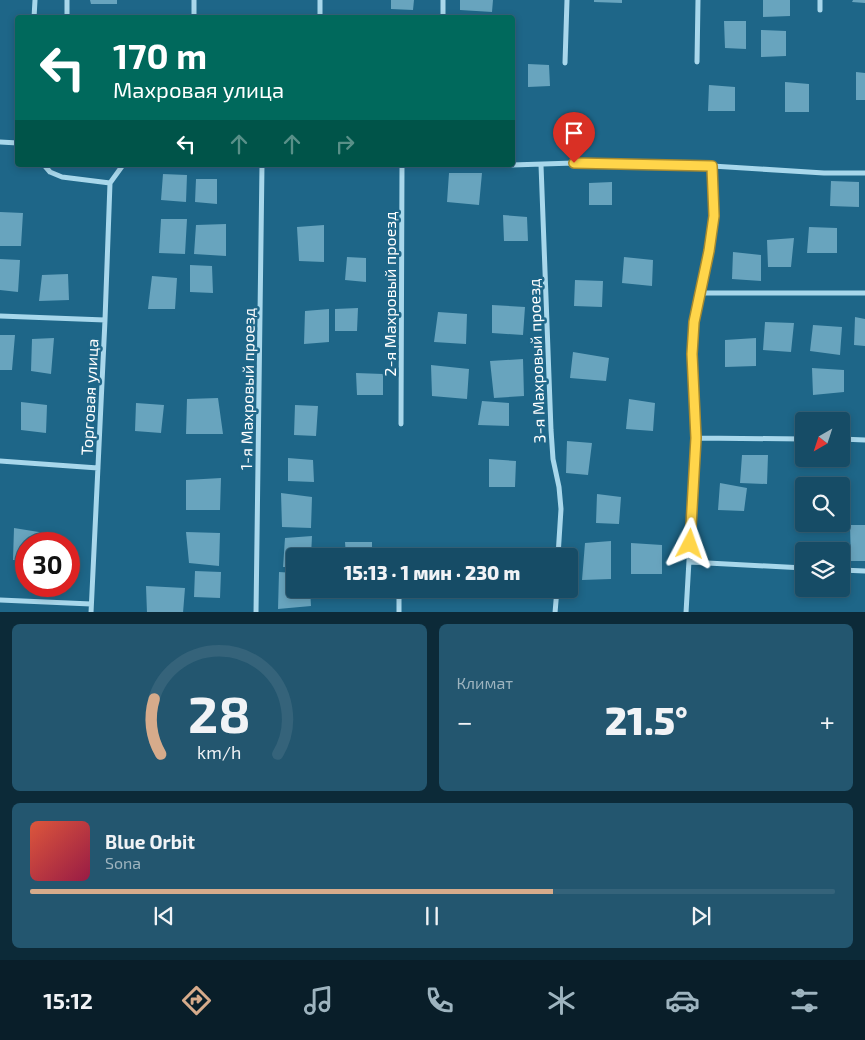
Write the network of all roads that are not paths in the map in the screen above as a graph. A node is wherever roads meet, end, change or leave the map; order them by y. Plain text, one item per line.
1 (35, 0) edge
2 (67, 0) edge
3 (194, 0) edge
4 (320, 0) edge
5 (444, 0) edge
6 (566, 0) edge
7 (698, 0) edge
8 (820, 0) edge
9 (820, 10) dead end
10 (34, 15) edge
11 (67, 15) edge
12 (194, 15) edge
13 (320, 15) edge
14 (443, 15) edge
15 (697, 62) dead end
16 (565, 63) dead end
17 (0, 142) edge
18 (15, 143) edge
19 (542, 164) junction
20 (515, 165) edge
21 (712, 166) junction
22 (46, 167) edge
23 (122, 167) edge
24 (262, 167) edge
25 (402, 167) edge
26 (865, 174) edge
27 (110, 183) junction
28 (701, 293) junction
29 (865, 293) edge
30 (0, 316) edge
31 (105, 320) junction
32 (401, 424) dead end
33 (696, 438) junction
34 (795, 439) edge
35 (850, 439) edge
36 (865, 440) edge
37 (0, 461) edge
38 (98, 468) junction
39 (559, 548) edge
40 (688, 562) junction
41 (795, 568) edge
42 (850, 570) edge
43 (865, 571) edge
44 (400, 598) edge
45 (557, 598) edge
46 (0, 600) edge
47 (91, 604) junction
48 (91, 612) edge
49 (256, 612) edge
50 (399, 612) edge
51 (556, 612) edge
52 (686, 612) edge

1 - 10 street
2 - 11 street
3 - 12 street
4 - 13 street
5 - 14 street
6 - 16 street
7 - 15 street
8 - 9 street
17 - 18 street
19 - 20 street
19 - 21 street
19 - 39 street, 3-я Махровый проезд
21 - 26 street
21 - 28 street
22 - 27 street
23 - 27 street
24 - 49 street, 1-я Махровый проезд
25 - 32 street, 2-я Махровый проезд
27 - 31 street, Торговая улица
28 - 29 street
28 - 33 street
30 - 31 street
31 - 38 street, Торговая улица
33 - 34 street
33 - 40 street
35 - 36 street
37 - 38 street
38 - 47 street, Торговая улица
40 - 41 street
40 - 52 street
42 - 43 street
44 - 50 street
45 - 51 street
46 - 47 street
47 - 48 street, Торговая улица

